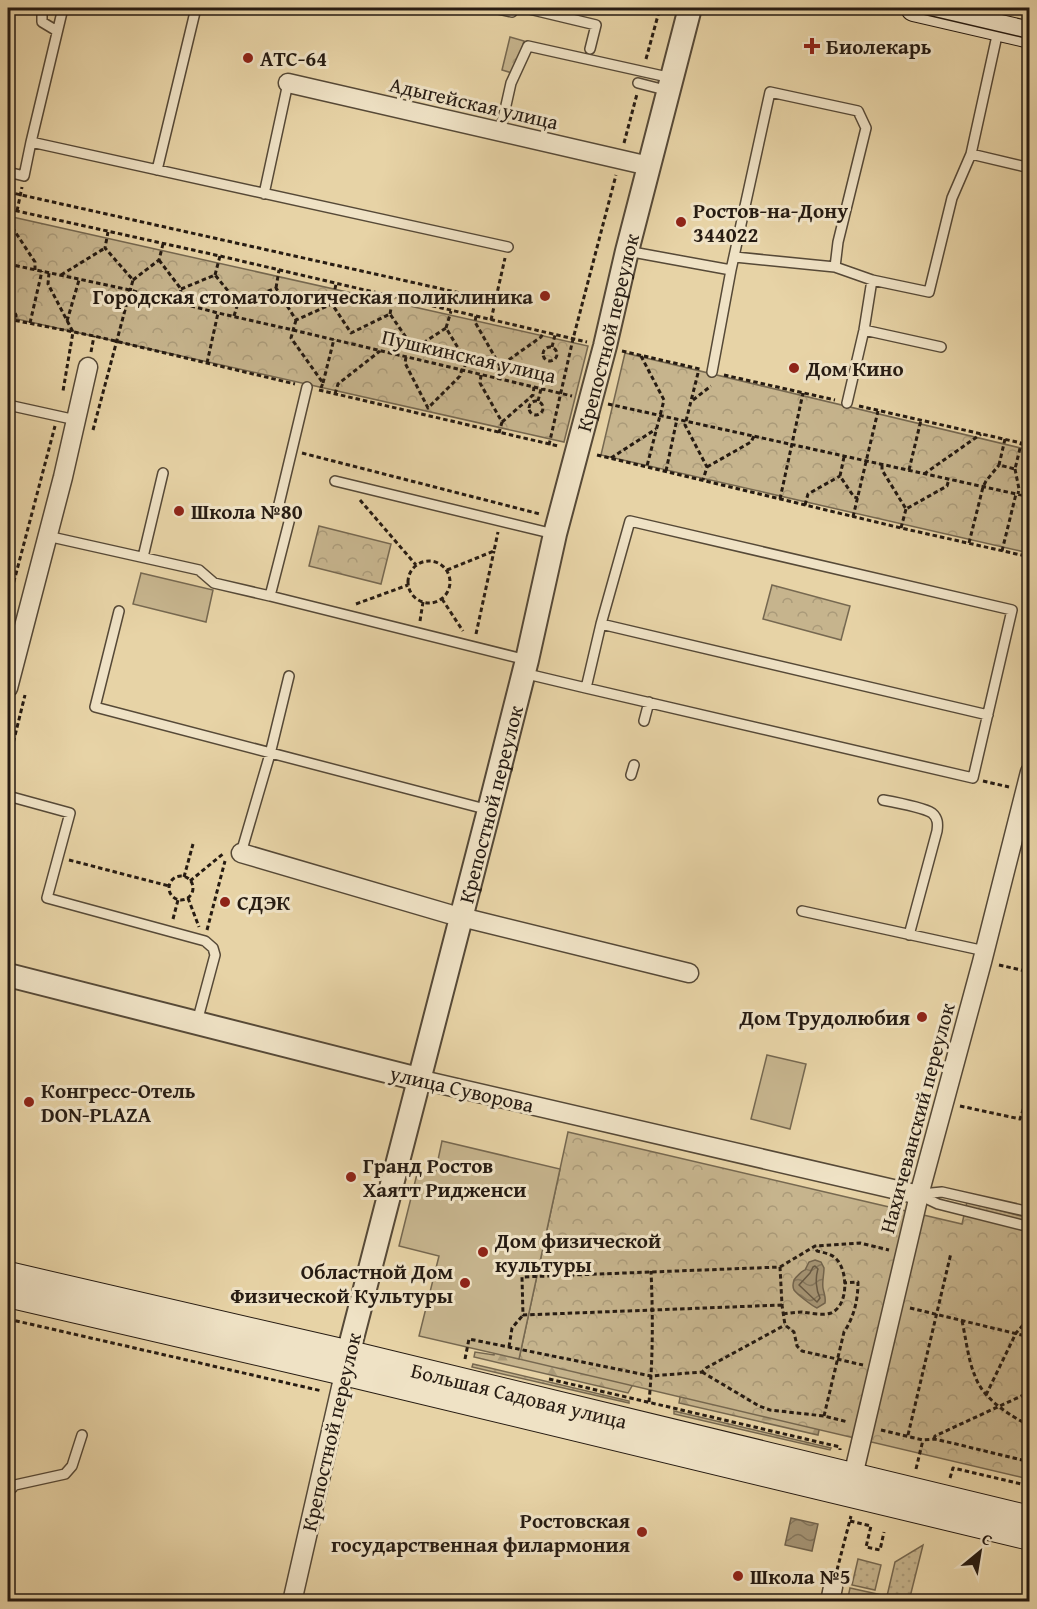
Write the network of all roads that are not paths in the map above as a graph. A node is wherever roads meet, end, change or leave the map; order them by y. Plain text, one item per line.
1 (42, 8) edge
2 (63, 8) edge
3 (196, 8) edge
4 (493, 8) edge
5 (513, 8) edge
6 (525, 8) edge
7 (690, 8) edge
8 (914, 8) edge
9 (999, 28) junction
10 (57, 31) junction
11 (1029, 35) edge
12 (590, 49) dead end
13 (288, 82) joint
14 (638, 83) dead end
15 (670, 84) junction
16 (500, 132) junction
17 (31, 142) junction
18 (972, 154) junction
19 (649, 166) junction
20 (1029, 168) edge
21 (157, 170) junction
22 (8, 172) edge
23 (264, 194) junction
24 (508, 247) road end
25 (627, 251) junction
26 (735, 257) junction
27 (835, 267) junction
28 (731, 270) junction
29 (872, 280) junction
30 (864, 330) junction
31 (941, 347) dead end
32 (88, 367) dead end
33 (714, 377) road end
34 (307, 387) road end
35 (847, 403) road end
36 (8, 405) edge
37 (76, 420) junction
38 (163, 473) dead end
39 (335, 480) dead end
40 (550, 525) junction
41 (47, 537) junction
42 (143, 557) junction
43 (270, 596) junction
44 (119, 611) dead end
45 (601, 624) junction
46 (11, 658) edge
47 (525, 666) junction
48 (289, 676) dead end
49 (8, 688) edge
50 (586, 688) junction
51 (649, 702) junction
52 (988, 715) junction
53 (644, 721) dead end
54 (270, 754) junction
55 (633, 765) dead end
56 (1029, 772) edge
57 (631, 775) dead end
58 (8, 796) edge
59 (883, 800) dead end
60 (489, 810) junction
61 (241, 853) joint
62 (802, 911) dead end
63 (461, 917) junction
64 (909, 935) junction
65 (984, 956) junction
66 (689, 973) dead end
67 (8, 975) edge
68 (197, 1022) junction
69 (418, 1079) junction
70 (919, 1195) junction
71 (1029, 1212) edge
72 (1029, 1227) edge
73 (8, 1275) edge
74 (8, 1294) edge
75 (346, 1363) junction
76 (82, 1435) dead end
77 (853, 1476) junction
78 (8, 1498) edge
79 (1029, 1519) edge
80 (1029, 1537) edge
81 (292, 1602) edge

1 - 10 lane
2 - 10 lane
3 - 21 lane
4 - 5 lane
6 - 12 lane
7 - 15 street, Крепостной переулок
8 - 9 main road
9 - 11 main road
9 - 18 lane
10 - 17 lane
13 - 16 street, Адыгейская улица
13 - 23 lane
14 - 15 lane
15 - 16 lane
15 - 19 street, Крепостной переулок
16 - 19 street, Адыгейская улица
17 - 21 lane
17 - 22 lane
18 - 20 lane
18 - 29 lane
19 - 25 street, Крепостной переулок
21 - 23 lane
23 - 24 lane
25 - 28 lane
25 - 40 street, Крепостной переулок
26 - 27 lane
26 - 27 lane
26 - 28 lane
27 - 29 lane
28 - 33 lane
29 - 30 lane
30 - 31 lane
30 - 35 lane
32 - 37 street
34 - 43 lane
36 - 37 lane
37 - 41 street
38 - 42 lane
39 - 40 lane
40 - 47 street, Крепостной переулок
41 - 42 lane
41 - 46 street
42 - 43 lane
43 - 47 lane
44 - 54 lane
45 - 50 lane
45 - 52 lane
45 - 52 lane
46 - 49 street
47 - 50 lane
47 - 60 street, Крепостной переулок
48 - 54 lane
50 - 51 lane
51 - 52 lane
51 - 53 lane
54 - 60 lane
54 - 61 lane
55 - 57 lane
56 - 65 street, Нахичеванский переулок
58 - 68 lane
59 - 64 lane
60 - 63 street, Крепостной переулок
61 - 63 street
62 - 64 lane
63 - 66 street
63 - 69 street, Крепостной переулок
64 - 65 lane
65 - 70 street, Нахичеванский переулок
67 - 68 street, улица Суворова
68 - 69 street, улица Суворова
69 - 70 street, улица Суворова
69 - 75 street, Крепостной переулок
70 - 71 lane
70 - 72 lane
70 - 77 street, Нахичеванский переулок
73 - 75 main road, Большая Садовая улица
74 - 75 main road, Большая Садовая улица
75 - 77 main road, Большая Садовая улица
75 - 80 main road, Большая Садовая улица
75 - 81 street, Крепостной переулок
76 - 78 lane
77 - 79 main road, Большая Садовая улица

